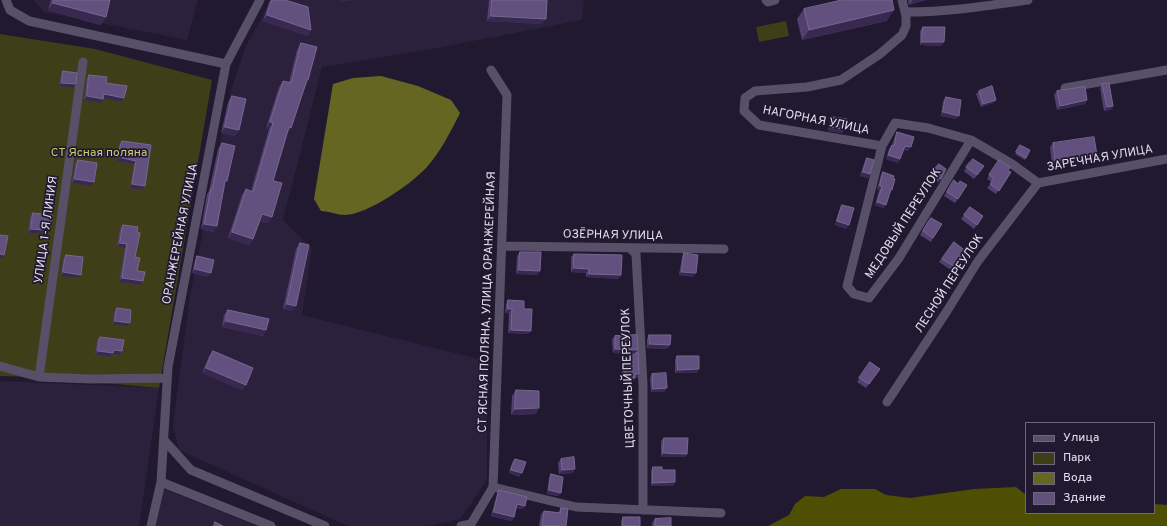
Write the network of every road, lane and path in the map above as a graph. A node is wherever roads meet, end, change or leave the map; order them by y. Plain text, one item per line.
1 (6, 0) edge
2 (260, 0) edge
3 (766, 0) edge
4 (775, 0) edge
5 (902, 0) edge
6 (1028, 0) edge
7 (905, 12) junction
8 (83, 62) dead end
9 (226, 64) junction
10 (491, 70) dead end
11 (1167, 70) edge
12 (1064, 88) edge
13 (971, 140) junction
14 (882, 146) junction
15 (1167, 159) edge
16 (1038, 183) junction
17 (502, 246) junction
18 (630, 248) junction
19 (724, 249) dead end
20 (0, 366) edge
21 (39, 377) junction
22 (167, 378) junction
23 (887, 402) dead end
24 (164, 440) junction
25 (161, 482) junction
26 (493, 487) junction
27 (643, 510) junction
28 (721, 513) dead end
29 (151, 526) edge
30 (271, 526) edge
31 (325, 526) edge
32 (461, 526) edge

1 - 9 street
2 - 9 street, ОРАНЖЕРЕЙНАЯ УЛИЦА
3 - 4 street
5 - 7 street, НАГОРНАЯ УЛИЦА
6 - 7 street
7 - 14 street, НАГОРНАЯ УЛИЦА
8 - 21 street, УЛИЦА 1-Я ЛИНИЯ
9 - 22 street, ОРАНЖЕРЕЙНАЯ УЛИЦА
10 - 17 street, СТ ЯСНАЯ ПОЛЯНА, УЛИЦА ОРАНЖЕРЕЙНАЯ
11 - 12 street
13 - 14 street, НАГОРНАЯ УЛИЦА
13 - 14 street, МЕДОВЫЙ ПЕРЕУЛОК
13 - 16 street, НАГОРНАЯ УЛИЦА
15 - 16 street, ЗАРЕЧНАЯ УЛИЦА
16 - 23 street, ЛЕСНОЙ ПЕРЕУЛОК
17 - 18 street, ОЗЁРНАЯ УЛИЦА
17 - 26 street, СТ ЯСНАЯ ПОЛЯНА, УЛИЦА ОРАНЖЕРЕЙНАЯ
18 - 19 street, ОЗЁРНАЯ УЛИЦА
18 - 27 street, ЦВЕТОЧНЫЙ ПЕРЕУЛОК
20 - 21 street
21 - 22 street
22 - 24 street, ОРАНЖЕРЕЙНАЯ УЛИЦА
24 - 25 street, ОРАНЖЕРЕЙНАЯ УЛИЦА
24 - 31 street
25 - 29 street, ОРАНЖЕРЕЙНАЯ УЛИЦА
25 - 30 street
26 - 27 street
26 - 32 street, СТ ЯСНАЯ ПОЛЯНА, УЛИЦА ОРАНЖЕРЕЙНАЯ
27 - 28 street

